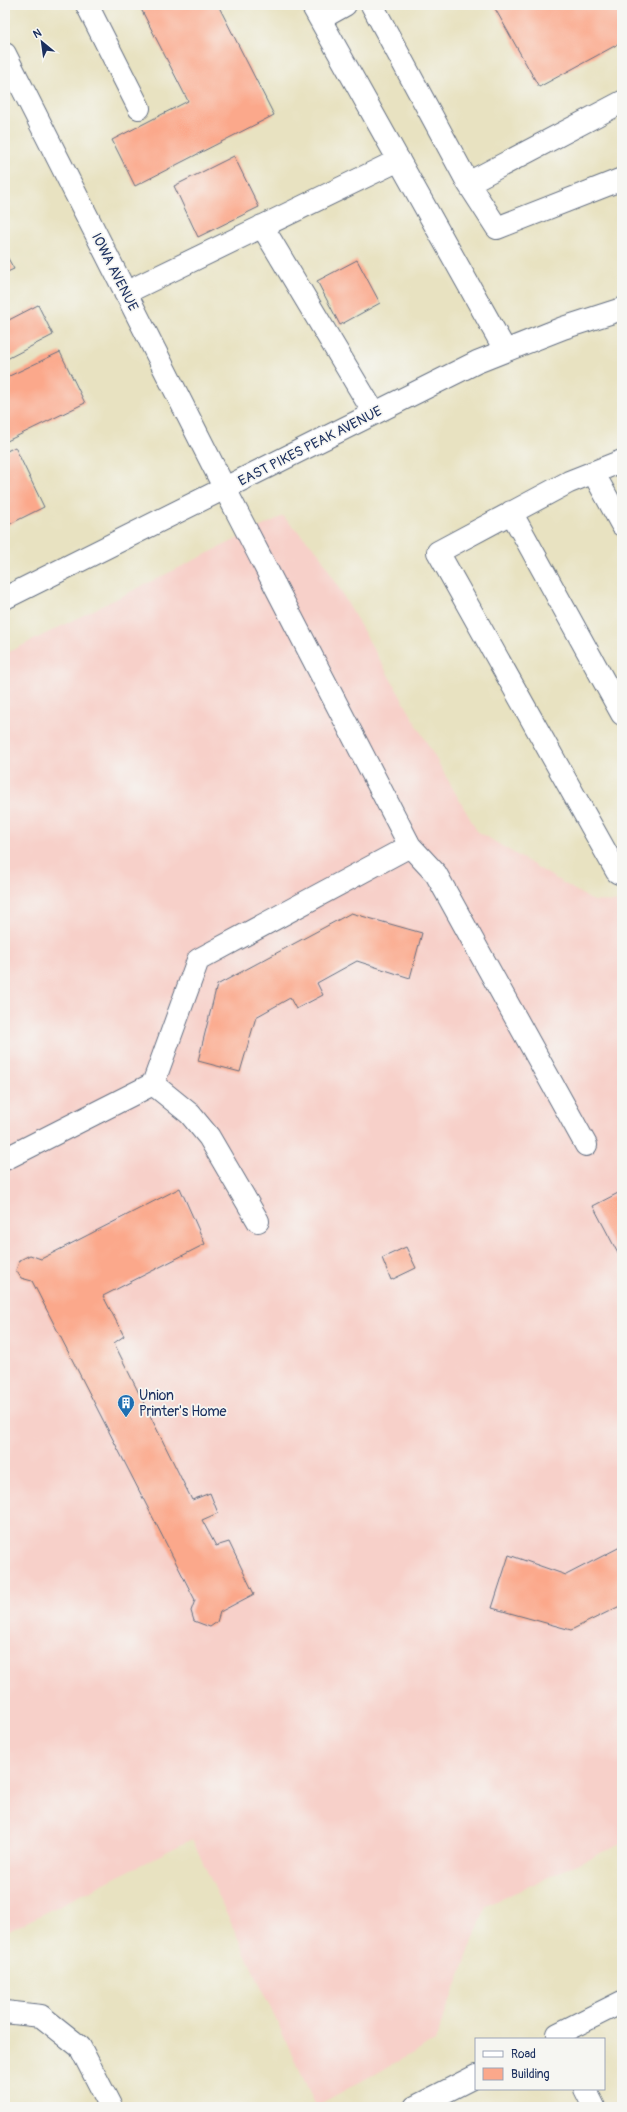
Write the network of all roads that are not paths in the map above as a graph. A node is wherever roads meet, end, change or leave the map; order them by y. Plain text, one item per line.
1 (87, 5) edge
2 (345, 5) edge
3 (372, 5) edge
4 (316, 12) edge
5 (5, 54) edge
6 (622, 102) edge
7 (138, 108) dead end
8 (399, 160) junction
9 (622, 179) edge
10 (468, 183) junction
11 (262, 226) junction
12 (125, 293) junction
13 (622, 309) edge
14 (505, 350) junction
15 (374, 413) junction
16 (622, 461) edge
17 (593, 472) junction
18 (225, 489) junction
19 (511, 512) junction
20 (622, 525) edge
21 (5, 598) edge
22 (622, 714) edge
23 (410, 846) junction
24 (622, 874) edge
25 (154, 1084) junction
26 (586, 1145) dead end
27 (5, 1159) edge
28 (258, 1221) dead end
29 (622, 2002) edge
30 (5, 2012) edge
31 (555, 2037) edge
32 (475, 2077) edge
33 (586, 2090) edge
34 (111, 2107) edge
35 (415, 2107) edge
36 (594, 2107) edge

1 - 7 street
2 - 4 street
3 - 10 street
4 - 8 street
5 - 12 street, IOWA AVENUE
6 - 10 street
8 - 11 street
8 - 14 street
9 - 10 street
11 - 12 street
11 - 15 street
12 - 18 street, IOWA AVENUE
13 - 14 street, EAST PIKES PEAK AVENUE
14 - 15 street, EAST PIKES PEAK AVENUE
15 - 18 street, EAST PIKES PEAK AVENUE
16 - 17 street
17 - 19 street
17 - 20 street
18 - 21 street, EAST PIKES PEAK AVENUE
18 - 23 street, IOWA AVENUE
19 - 22 street
19 - 24 street
23 - 25 street
23 - 26 street, IOWA AVENUE
25 - 27 street
25 - 28 street
29 - 31 street
30 - 34 street
32 - 35 street
33 - 36 street

